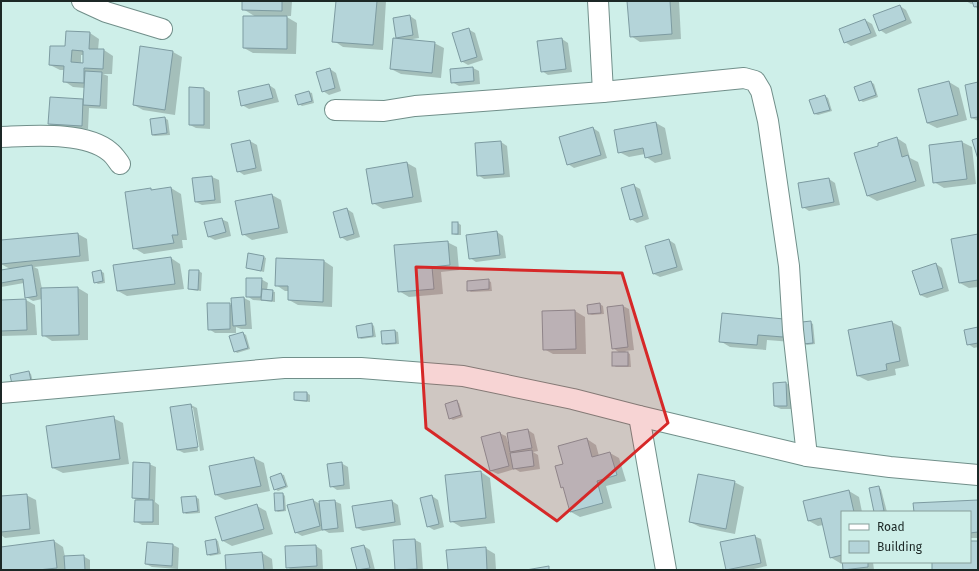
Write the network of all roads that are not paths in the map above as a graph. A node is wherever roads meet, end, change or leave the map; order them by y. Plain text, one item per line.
1 (82, 1) edge
2 (598, 1) edge
3 (162, 29) dead end
4 (603, 92) junction
5 (335, 110) dead end
6 (1, 137) edge
7 (120, 164) dead end
8 (1, 393) edge
9 (639, 416) junction
10 (807, 456) junction
11 (978, 475) edge
12 (666, 570) edge

1 - 3 street
2 - 4 street
4 - 5 street
4 - 10 street
6 - 7 street
8 - 9 street
9 - 10 street
9 - 12 street
10 - 11 street

